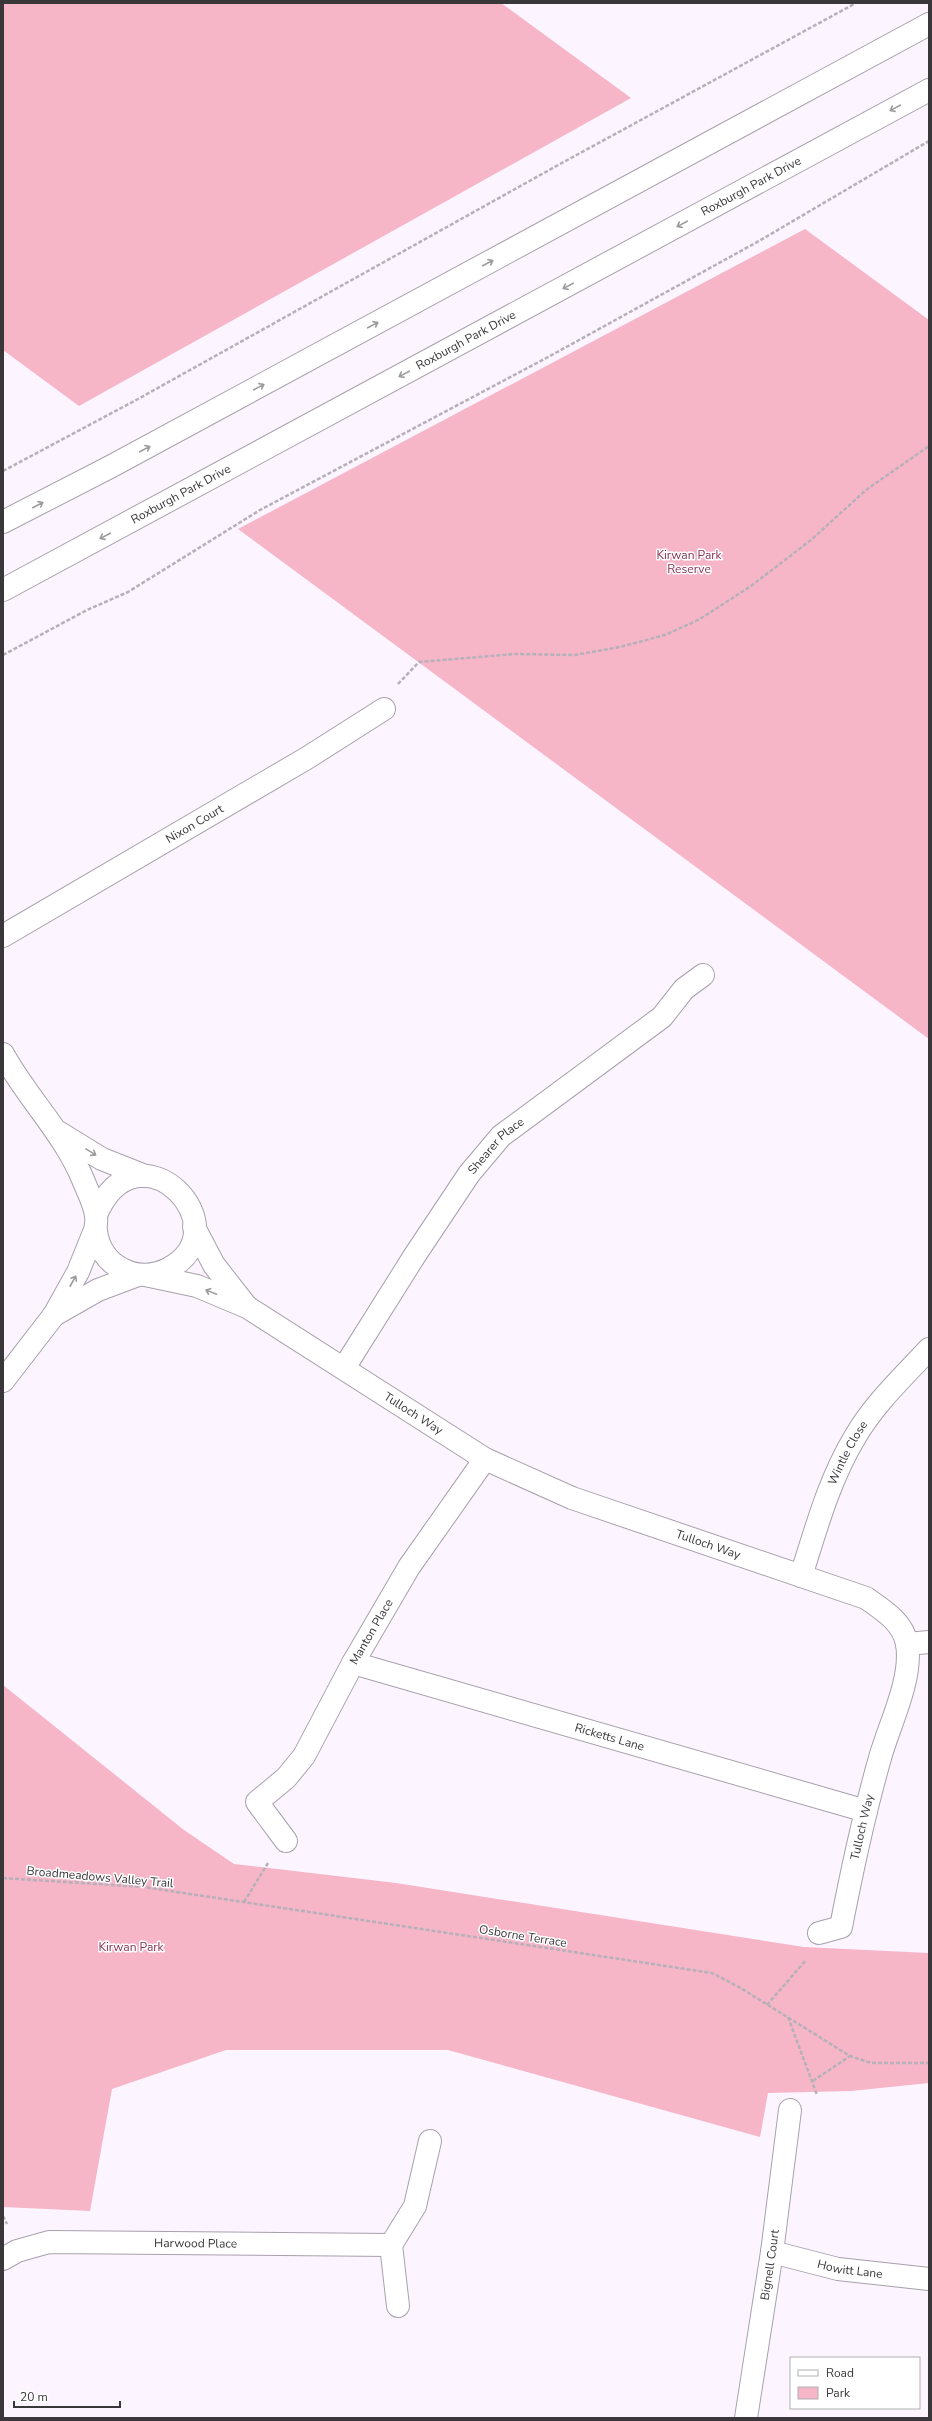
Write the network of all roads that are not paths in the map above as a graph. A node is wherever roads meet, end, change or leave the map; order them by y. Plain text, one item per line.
1 (929, 24) edge
2 (929, 90) edge
3 (3, 522) edge
4 (3, 590) edge
5 (384, 709) road end
6 (3, 936) edge
7 (702, 975) dead end
8 (3, 1054) edge
9 (57, 1131) junction
10 (145, 1176) junction
11 (96, 1222) junction
12 (194, 1228) junction
13 (142, 1275) junction
14 (247, 1307) junction
15 (54, 1315) junction
16 (929, 1349) edge
17 (344, 1368) junction
18 (3, 1381) edge
19 (485, 1459) junction
20 (801, 1576) junction
21 (929, 1642) edge
22 (907, 1644) junction
23 (353, 1663) junction
24 (866, 1811) junction
25 (286, 1841) road end
26 (819, 1933) road end
27 (790, 2110) dead end
28 (430, 2141) dead end
29 (391, 2245) junction
30 (772, 2252) junction
31 (3, 2259) edge
32 (929, 2279) edge
33 (398, 2306) dead end
34 (746, 2418) edge

3 -> 1 street
2 -> 4 street, Roxburgh Park Drive
5 - 6 street, Nixon Court
7 - 17 street, Shearer Place
8 - 9 street
9 -> 10 street
9 - 11 street
10 - 11 street
10 - 12 street
11 - 13 street
15 -> 11 street
12 - 13 street
12 - 14 street, Tulloch Way
14 -> 13 street, Tulloch Way
13 - 15 street
14 - 17 street, Tulloch Way
15 - 18 street
16 - 20 street, Wintle Close
17 - 19 street, Tulloch Way
19 - 20 street, Tulloch Way
19 - 23 street, Manton Place
20 - 22 street, Tulloch Way
21 - 22 street
22 - 24 street, Tulloch Way
23 - 24 street, Ricketts Lane
23 - 25 street, Manton Place
24 - 26 street, Tulloch Way
27 - 30 street, Bignell Court
28 - 29 street
29 - 31 street, Harwood Place
29 - 33 street
30 - 32 street, Howitt Lane
30 - 34 street, Bignell Court

